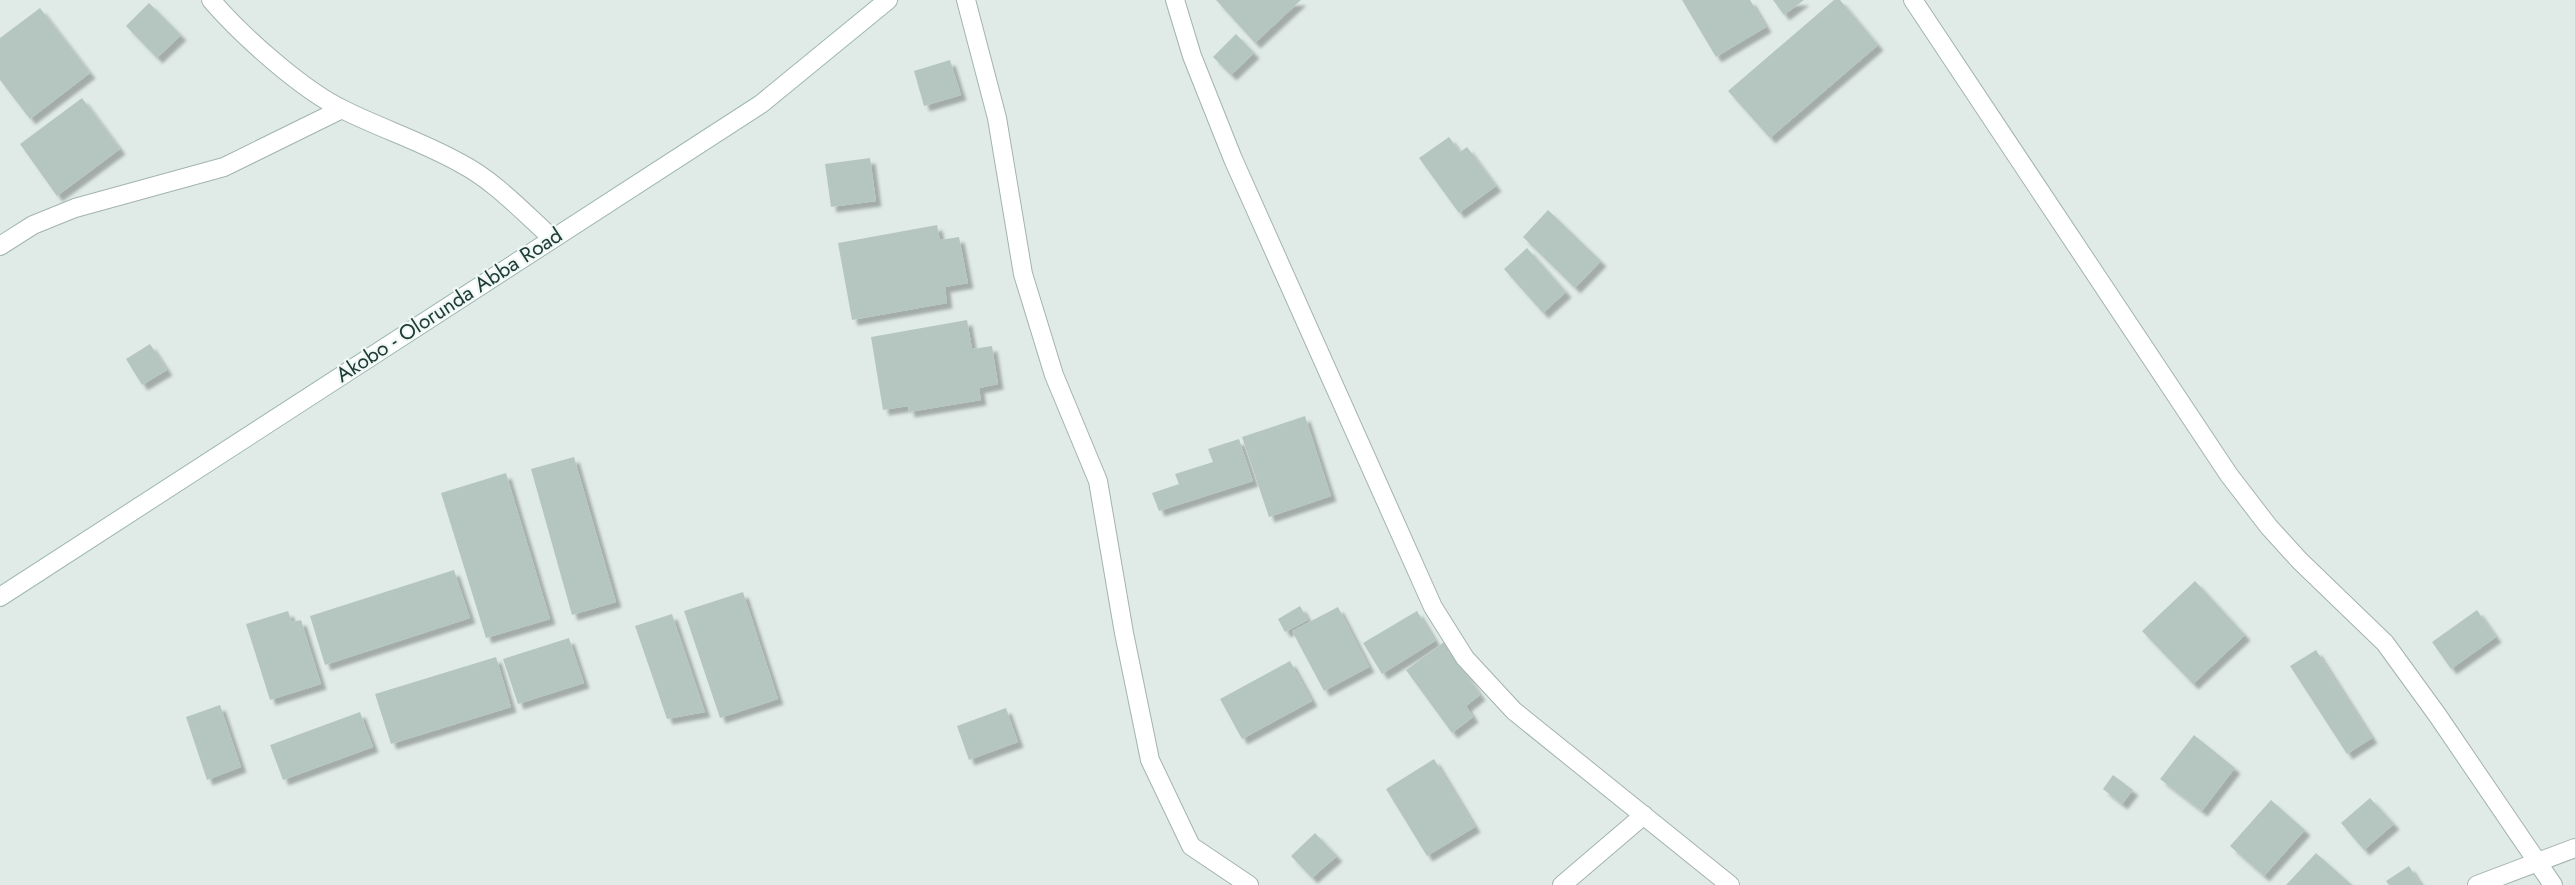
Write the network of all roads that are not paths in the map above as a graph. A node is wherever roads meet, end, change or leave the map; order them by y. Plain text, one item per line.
1 (211, 0) edge
2 (888, 0) edge
3 (966, 0) edge
4 (1175, 0) edge
5 (1913, 0) edge
6 (342, 110) junction
7 (552, 238) junction
8 (0, 246) edge
9 (0, 597) edge
10 (1644, 815) junction
11 (2575, 848) edge
12 (2538, 863) junction
13 (1249, 885) edge
14 (1562, 885) edge
15 (1730, 885) edge
16 (2477, 885) edge
17 (2553, 885) edge

1 - 6 street
2 - 7 street, Akobo - Olorunda Abba Road
3 - 13 street
4 - 10 street
5 - 12 street
6 - 7 street
6 - 8 street
7 - 9 street, Akobo - Olorunda Abba Road
10 - 14 street
10 - 15 street
11 - 12 street
12 - 16 street
12 - 17 street

